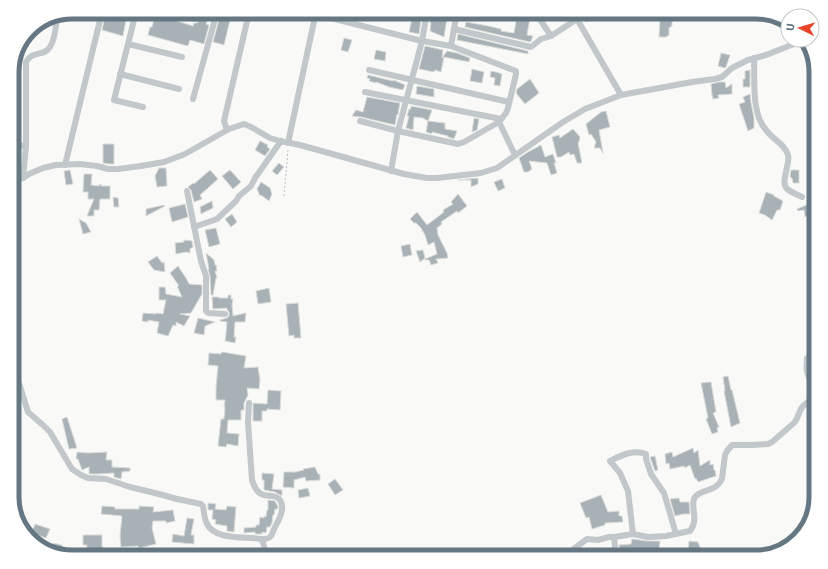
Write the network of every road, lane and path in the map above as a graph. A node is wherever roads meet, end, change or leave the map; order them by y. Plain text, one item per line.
1 (100, 19) edge
2 (134, 19) edge
3 (215, 19) edge
4 (248, 19) edge
5 (315, 19) edge
6 (339, 19) edge
7 (426, 19) edge
8 (456, 19) edge
9 (540, 19) edge
10 (577, 19) joint
11 (56, 22) edge
12 (454, 29) junction
13 (551, 36) junction
14 (422, 41) junction
15 (128, 44) junction
16 (450, 46) junction
17 (784, 48) edge
18 (182, 57) dead end
19 (754, 58) junction
20 (369, 70) dead end
21 (120, 74) junction
22 (412, 80) junction
23 (178, 89) dead end
24 (365, 92) dead end
25 (621, 95) junction
26 (193, 99) dead end
27 (406, 100) junction
28 (509, 102) junction
29 (143, 107) dead end
30 (360, 121) dead end
31 (500, 121) junction
32 (227, 130) junction
33 (398, 131) junction
34 (281, 141) junction
35 (288, 143) junction
36 (19, 146) edge
37 (26, 146) junction
38 (515, 155) junction
39 (65, 165) junction
40 (391, 171) junction
41 (23, 178) junction
42 (19, 179) edge
43 (187, 191) dead end
44 (284, 196) dead end
45 (802, 197) dead end
46 (194, 227) junction
47 (225, 314) dead end
48 (809, 357) edge
49 (809, 377) edge
50 (19, 386) edge
51 (809, 401) edge
52 (249, 403) dead end
53 (633, 534) junction
54 (676, 534) junction
55 (614, 537) junction
56 (261, 540) junction
57 (265, 550) edge
58 (573, 550) edge
59 (615, 550) edge

1 - 39 street
2 - 15 street
3 - 26 street
4 - 32 street
5 - 35 street
6 - 14 street
7 - 14 street
8 - 12 street
9 - 13 street
10 - 13 street
10 - 25 street
11 - 37 street
12 - 13 street
12 - 16 street
14 - 16 street
14 - 22 street
15 - 18 street
15 - 21 street
16 - 28 street
17 - 19 street
19 - 25 street
19 - 45 street
20 - 22 street
21 - 23 street
21 - 29 street
22 - 27 street
22 - 28 street
24 - 27 street
25 - 38 street
27 - 31 street
27 - 33 street
28 - 31 street
30 - 33 street
31 - 33 street
31 - 38 street
32 - 34 street
32 - 39 street
33 - 40 street
34 - 35 street
34 - 46 street
35 - 40 street
35 - 44 path
36 - 37 street
37 - 41 street
38 - 40 street
39 - 41 street
41 - 42 street
43 - 46 street
46 - 47 street
48 - 49 street
50 - 56 street
51 - 54 street
52 - 56 street
53 - 54 street
53 - 54 street
53 - 55 street
55 - 58 street
55 - 59 street
56 - 57 street

